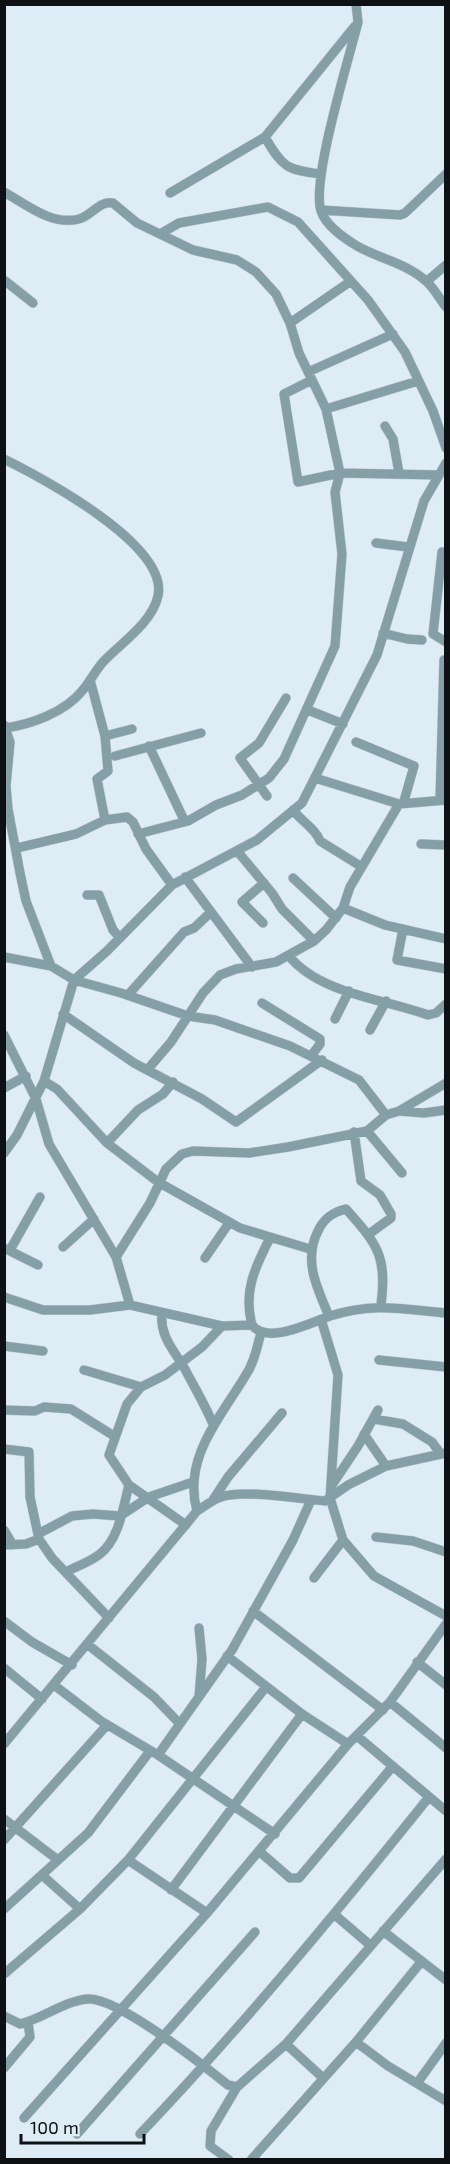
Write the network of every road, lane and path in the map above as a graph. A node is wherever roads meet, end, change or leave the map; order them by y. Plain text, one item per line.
1 (356, 4) edge
2 (358, 22) junction
3 (265, 137) junction
4 (320, 174) junction
5 (446, 174) edge
6 (4, 192) edge
7 (170, 193) dead end
8 (321, 210) junction
9 (160, 234) junction
10 (446, 265) edge
11 (4, 280) edge
12 (351, 281) junction
13 (426, 281) junction
14 (33, 303) dead end
15 (446, 307) edge
16 (290, 323) junction
17 (393, 334) junction
18 (310, 376) junction
19 (418, 381) junction
20 (326, 408) junction
21 (385, 426) dead end
22 (446, 448) edge
23 (4, 459) edge
24 (446, 463) edge
25 (399, 472) junction
26 (340, 473) junction
27 (438, 475) junction
28 (376, 543) dead end
29 (408, 547) junction
30 (442, 552) dead end
31 (435, 616) junction
32 (446, 617) edge
33 (383, 633) junction
34 (422, 640) dead end
35 (446, 642) edge
36 (444, 660) dead end
37 (90, 680) junction
38 (286, 698) dead end
39 (308, 710) junction
40 (343, 724) junction
41 (5, 727) edge
42 (132, 729) dead end
43 (201, 733) dead end
44 (105, 736) junction
45 (356, 742) dead end
46 (149, 746) junction
47 (115, 756) dead end
48 (315, 778) junction
49 (258, 786) junction
50 (267, 796) dead end
51 (443, 800) edge
52 (401, 802) junction
53 (293, 810) junction
54 (105, 820) junction
55 (185, 822) junction
56 (138, 834) junction
57 (421, 844) dead end
58 (446, 845) edge
59 (17, 848) junction
60 (238, 852) junction
61 (362, 867) junction
62 (185, 877) junction
63 (293, 878) dead end
64 (264, 883) junction
65 (172, 885) junction
66 (87, 895) dead end
67 (343, 908) junction
68 (211, 912) junction
69 (336, 918) junction
70 (263, 923) dead end
71 (403, 929) junction
72 (120, 938) junction
73 (446, 939) edge
74 (314, 941) junction
75 (289, 956) junction
76 (4, 957) edge
77 (51, 966) junction
78 (252, 967) junction
79 (446, 969) edge
80 (74, 980) junction
81 (349, 991) junction
82 (128, 995) junction
83 (386, 1001) junction
84 (262, 1003) dead end
85 (446, 1004) edge
86 (63, 1014) junction
87 (188, 1016) junction
88 (335, 1019) dead end
89 (370, 1030) dead end
90 (4, 1035) edge
91 (311, 1056) junction
92 (322, 1060) junction
93 (148, 1070) junction
94 (26, 1076) junction
95 (44, 1082) junction
96 (173, 1082) junction
97 (446, 1083) edge
98 (4, 1088) edge
99 (36, 1099) junction
100 (446, 1110) edge
101 (399, 1111) junction
102 (386, 1115) junction
103 (367, 1131) junction
104 (354, 1132) junction
105 (107, 1143) junction
106 (4, 1153) edge
107 (402, 1173) dead end
108 (158, 1182) junction
109 (40, 1197) dead end
110 (94, 1218) junction
111 (229, 1222) junction
112 (369, 1234) junction
113 (270, 1238) junction
114 (63, 1247) dead end
115 (7, 1249) edge
116 (310, 1249) junction
117 (116, 1257) junction
118 (206, 1258) dead end
119 (38, 1265) dead end
120 (4, 1297) edge
121 (130, 1305) junction
122 (381, 1305) junction
123 (446, 1312) edge
124 (162, 1313) junction
125 (325, 1318) junction
126 (252, 1325) junction
127 (222, 1326) junction
128 (261, 1334) junction
129 (4, 1346) edge
130 (43, 1351) dead end
131 (379, 1360) dead end
132 (180, 1363) junction
133 (446, 1367) edge
134 (84, 1370) dead end
135 (141, 1387) junction
136 (4, 1410) edge
137 (282, 1413) dead end
138 (213, 1424) junction
139 (364, 1434) junction
140 (114, 1436) junction
141 (4, 1449) edge
142 (443, 1453) edge
143 (386, 1466) junction
144 (193, 1482) junction
145 (129, 1485) junction
146 (330, 1487) junction
147 (148, 1497) junction
148 (330, 1498) junction
149 (311, 1500) junction
150 (213, 1501) junction
151 (197, 1511) junction
152 (120, 1516) junction
153 (186, 1525) junction
154 (4, 1530) edge
155 (38, 1537) junction
156 (376, 1537) dead end
157 (343, 1540) junction
158 (9, 1545) edge
159 (446, 1552) edge
160 (66, 1572) junction
161 (314, 1578) dead end
162 (253, 1611) junction
163 (446, 1616) edge
164 (109, 1618) junction
165 (4, 1621) edge
166 (446, 1624) edge
167 (199, 1628) dead end
168 (87, 1644) junction
169 (227, 1656) junction
170 (417, 1662) junction
171 (72, 1665) junction
172 (4, 1668) edge
173 (54, 1685) junction
174 (446, 1685) edge
175 (266, 1687) junction
176 (199, 1697) junction
177 (42, 1699) junction
178 (390, 1702) junction
179 (383, 1710) junction
180 (302, 1714) junction
181 (180, 1724) junction
182 (107, 1725) junction
183 (357, 1736) junction
184 (4, 1744) edge
185 (348, 1744) junction
186 (446, 1748) edge
187 (154, 1753) junction
188 (393, 1766) junction
189 (194, 1780) junction
190 (429, 1797) junction
191 (234, 1807) junction
192 (446, 1811) edge
193 (4, 1818) edge
194 (17, 1828) junction
195 (275, 1834) junction
196 (4, 1840) edge
197 (260, 1852) junction
198 (446, 1859) edge
199 (58, 1860) junction
200 (128, 1860) junction
201 (42, 1875) junction
202 (171, 1890) junction
203 (4, 1909) edge
204 (80, 1909) junction
205 (207, 1913) junction
206 (335, 1915) junction
207 (383, 1931) junction
208 (255, 1932) dead end
209 (370, 1946) junction
210 (421, 1962) junction
211 (4, 1974) edge
212 (446, 1980) edge
213 (123, 2010) junction
214 (4, 2016) edge
215 (28, 2022) junction
216 (162, 2037) junction
217 (357, 2042) junction
218 (446, 2043) edge
219 (286, 2044) junction
220 (204, 2066) junction
221 (4, 2068) edge
222 (322, 2078) junction
223 (418, 2082) junction
224 (237, 2087) junction
225 (446, 2101) edge
226 (24, 2118) dead end
227 (77, 2134) dead end
228 (140, 2134) dead end
229 (229, 2160) edge
230 (251, 2160) edge

1 - 2 street
2 - 3 street
2 - 4 street
3 - 4 street
3 - 7 street
4 - 8 street
5 - 8 street
6 - 9 street
8 - 13 street
9 - 12 street
9 - 16 street
10 - 13 street
11 - 14 street
12 - 16 street
12 - 17 street
13 - 15 street
16 - 18 street
17 - 18 street
17 - 19 street
18 - 20 street
18 - 26 street
19 - 20 street
19 - 22 street
20 - 26 street
21 - 25 street
23 - 37 street
24 - 27 street
25 - 26 street
25 - 27 street
26 - 39 street
27 - 29 street
28 - 29 street
29 - 33 street
30 - 31 street
31 - 32 street
31 - 35 street
33 - 34 street
33 - 40 street
36 - 51 street
37 - 41 street
37 - 44 street
38 - 49 street
39 - 40 street
39 - 49 street
40 - 48 street
41 - 59 street
42 - 44 street
43 - 46 street
44 - 54 street
45 - 52 street
46 - 47 street
46 - 55 street
48 - 52 street
48 - 53 street
49 - 50 street
49 - 55 street
51 - 52 street
52 - 61 street
53 - 60 street
53 - 61 street
54 - 56 street
54 - 59 street
55 - 56 street
56 - 65 street
57 - 58 street
59 - 77 street
60 - 62 street
60 - 64 street
61 - 67 street
62 - 65 street
62 - 68 street
63 - 69 street
64 - 70 street
64 - 74 street
65 - 72 street
66 - 72 street
67 - 69 street
67 - 71 street
68 - 78 street
68 - 82 street
69 - 74 street
71 - 73 street
71 - 79 street
72 - 80 street
74 - 75 street
75 - 78 street
75 - 81 street
76 - 77 street
77 - 80 street
78 - 87 street
80 - 82 street
80 - 86 street
81 - 83 street
81 - 88 street
82 - 87 street
83 - 85 street
83 - 89 street
84 - 91 street
86 - 93 street
86 - 95 street
87 - 91 street
87 - 93 street
90 - 94 street
91 - 92 street
92 - 96 street
92 - 102 street
93 - 96 street
94 - 98 street
94 - 99 street
95 - 99 street
95 - 105 street
96 - 105 street
97 - 101 street
99 - 106 street
99 - 110 street
100 - 101 street
101 - 102 street
102 - 103 street
103 - 104 street
103 - 107 street
104 - 108 street
104 - 112 street
105 - 108 street
108 - 111 street
108 - 117 street
109 - 115 street
110 - 114 street
110 - 117 street
111 - 113 street
111 - 118 street
112 - 116 street
112 - 122 street
113 - 116 street
113 - 126 street
115 - 119 street
116 - 125 street
117 - 121 street
120 - 121 street
121 - 124 street
122 - 123 street
122 - 125 street
124 - 127 street
124 - 132 street
125 - 128 street
125 - 146 street
126 - 127 street
126 - 128 street
127 - 132 street
128 - 138 street
129 - 130 street
131 - 133 street
132 - 135 street
132 - 138 street
134 - 135 street
135 - 140 street
136 - 140 street
137 - 150 street
138 - 144 street
139 - 142 street
139 - 143 street
139 - 146 street
140 - 145 street
141 - 155 street
142 - 143 street
143 - 148 street
144 - 147 street
144 - 151 street
145 - 147 street
145 - 152 street
146 - 148 street
147 - 152 street
147 - 153 street
148 - 149 street
148 - 157 street
149 - 150 street
149 - 162 street
150 - 151 street
151 - 153 street
152 - 155 street
152 - 160 street
153 - 164 street
154 - 158 street
155 - 158 street
155 - 160 street
156 - 159 street
157 - 161 street
157 - 163 street
160 - 164 street
162 - 169 street
162 - 179 street
164 - 168 street
165 - 171 street
166 - 170 street
167 - 176 street
168 - 171 street
168 - 181 street
169 - 175 street
169 - 176 street
170 - 174 street
170 - 178 street
171 - 173 street
172 - 177 street
173 - 177 street
173 - 182 street
175 - 180 street
175 - 189 street
176 - 181 street
177 - 184 street
178 - 179 street
178 - 186 street
179 - 183 street
180 - 185 street
180 - 191 street
181 - 187 street
182 - 187 street
182 - 194 street
183 - 185 street
183 - 188 street
185 - 195 street
187 - 189 street
187 - 199 street
188 - 190 street
188 - 197 street
189 - 191 street
189 - 200 street
190 - 192 street
190 - 206 street
191 - 195 street
191 - 202 street
193 - 194 street
194 - 196 street
194 - 199 street
195 - 197 street
197 - 205 street
198 - 207 street
199 - 201 street
200 - 202 street
200 - 204 street
201 - 203 street
201 - 204 street
202 - 205 street
204 - 211 street
205 - 213 street
206 - 209 street
206 - 220 street
207 - 209 street
207 - 210 street
208 - 216 street
209 - 219 street
210 - 212 street
210 - 217 street
213 - 215 street
213 - 216 street
213 - 226 street
214 - 215 street
215 - 221 street
216 - 220 street
216 - 227 street
217 - 222 street
217 - 223 street
218 - 223 street
219 - 222 street
219 - 224 street
220 - 224 street
220 - 228 street
222 - 230 street
223 - 225 street
224 - 229 street

